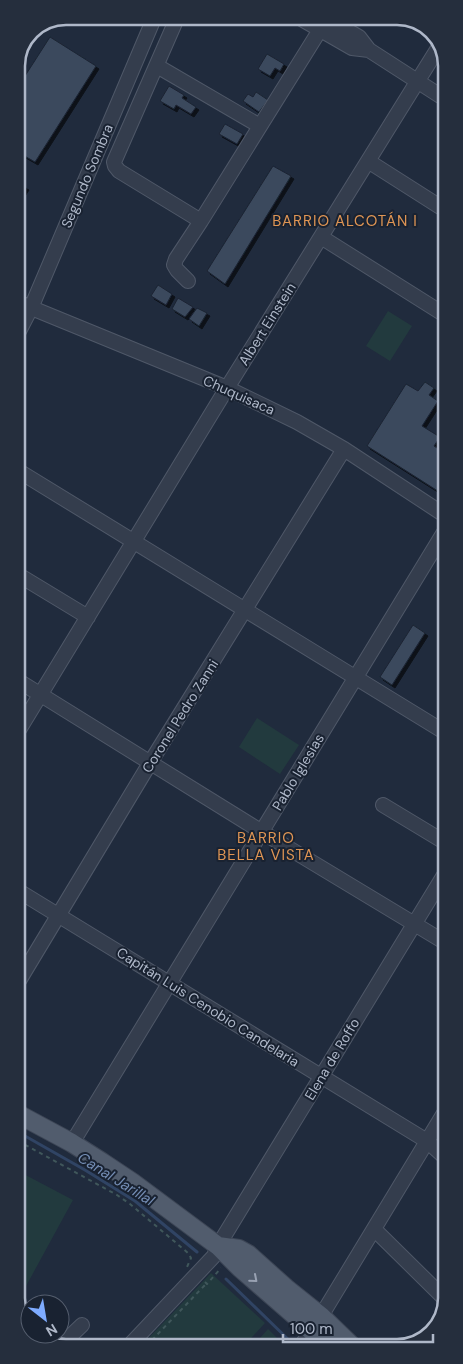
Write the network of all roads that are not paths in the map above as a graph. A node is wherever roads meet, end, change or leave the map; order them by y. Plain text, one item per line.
1 (151, 25) edge
2 (174, 25) edge
3 (322, 25) edge
4 (335, 25) edge
5 (436, 52) edge
6 (157, 66) junction
7 (418, 81) junction
8 (438, 94) edge
9 (260, 126) junction
10 (368, 161) junction
11 (438, 206) edge
12 (201, 221) junction
13 (321, 237) junction
14 (188, 281) dead end
15 (25, 305) edge
16 (31, 308) junction
17 (438, 310) edge
18 (25, 320) edge
19 (227, 388) junction
20 (344, 449) junction
21 (25, 475) edge
22 (438, 511) edge
23 (134, 541) junction
24 (438, 542) edge
25 (25, 579) edge
26 (246, 609) junction
27 (88, 617) junction
28 (356, 678) junction
29 (25, 685) edge
30 (41, 694) junction
31 (25, 719) edge
32 (438, 728) edge
33 (150, 763) junction
34 (383, 805) dead end
35 (262, 832) junction
36 (438, 838) edge
37 (438, 885) edge
38 (25, 895) edge
39 (59, 916) junction
40 (414, 924) junction
41 (438, 938) edge
42 (25, 972) edge
43 (170, 983) junction
44 (321, 1077) junction
45 (25, 1118) edge
46 (438, 1124) edge
47 (428, 1141) junction
48 (72, 1143) junction
49 (438, 1150) edge
50 (374, 1229) junction
51 (217, 1258) junction
52 (438, 1292) edge
53 (321, 1316) junction
54 (82, 1325) dead end
55 (67, 1339) edge
56 (137, 1339) edge
57 (302, 1339) edge
58 (305, 1339) edge
59 (345, 1339) edge

1 - 16 street, Segundo Sombra
2 - 6 street
3 - 9 street
4 - 7 street
5 - 7 street, Albert Einstein
6 - 9 street
6 - 12 street
7 - 8 street
7 - 10 street, Albert Einstein
9 - 12 street
10 - 11 street
10 - 13 street, Albert Einstein
12 - 14 street
13 - 17 street
13 - 19 street, Albert Einstein
15 - 16 street, Chuquisaca
16 - 18 street, Segundo Sombra
16 - 19 street, Chuquisaca
19 - 20 street, Chuquisaca
19 - 23 street, Albert Einstein
20 - 22 street, Chuquisaca
20 - 26 street, Coronel Pedro Zanni
21 - 23 street
23 - 26 street
23 - 27 street, Albert Einstein
24 - 28 street, Pablo Iglesias
25 - 27 street
26 - 28 street
26 - 33 street, Coronel Pedro Zanni
27 - 30 street, Albert Einstein
28 - 32 street
28 - 35 street, Pablo Iglesias
29 - 30 street
30 - 31 street, Albert Einstein
30 - 33 street
33 - 35 street
33 - 39 street, Coronel Pedro Zanni
34 - 36 street
35 - 40 street
35 - 43 street, Pablo Iglesias
37 - 40 street, Elena de Roffo
38 - 39 street, Capitán Luis Cenobio Candelaria
39 - 42 street, Coronel Pedro Zanni
39 - 43 street, Capitán Luis Cenobio Candelaria
40 - 41 street
40 - 44 street, Elena de Roffo
43 - 44 street, Capitán Luis Cenobio Candelaria
43 - 48 street, Pablo Iglesias
44 - 47 street, Capitán Luis Cenobio Candelaria
44 - 51 street, Elena de Roffo
45 - 48 main road
46 - 47 street
47 - 49 street, Capitán Luis Cenobio Candelaria
47 - 50 street
48 - 51 main road
50 - 52 street
50 - 53 street
51 - 53 main road
51 - 56 street, Elena de Roffo
51 -> 57 main road
53 - 58 street
53 - 59 main road
54 - 55 street

